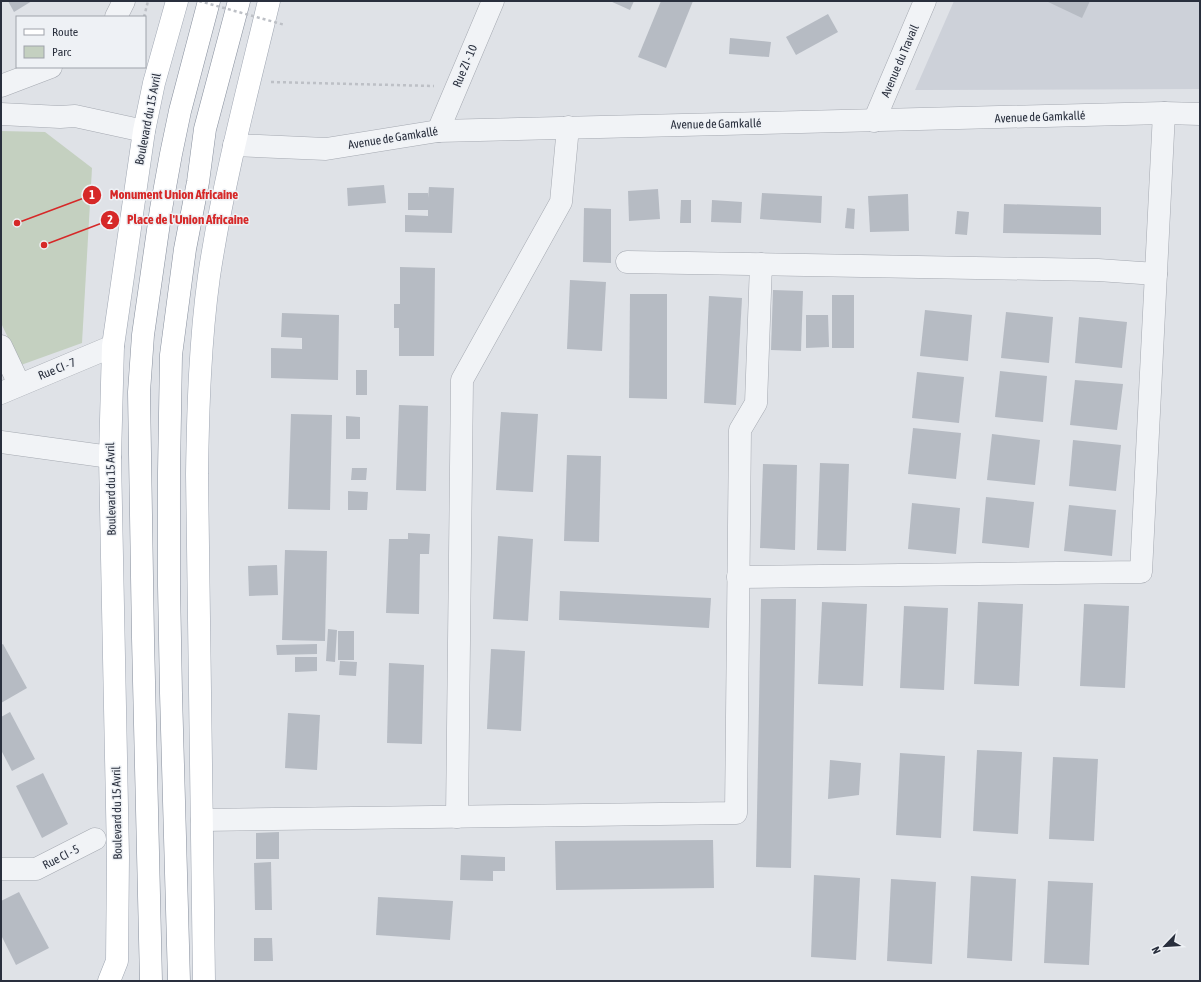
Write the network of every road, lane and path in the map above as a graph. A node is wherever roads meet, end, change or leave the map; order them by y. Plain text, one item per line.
1 (124, 1) edge
2 (148, 1) edge
3 (177, 1) edge
4 (199, 1) edge
5 (209, 1) edge
6 (239, 1) edge
7 (269, 1) edge
8 (493, 1) edge
9 (925, 1) edge
10 (116, 16) edge
11 (144, 16) edge
12 (284, 26) dead end
13 (48, 68) edge
14 (268, 82) dead end
15 (1, 86) edge
16 (434, 86) dead end
17 (1164, 113) junction
18 (1, 114) edge
19 (1200, 114) edge
20 (874, 121) junction
21 (568, 128) junction
22 (144, 131) junction
23 (438, 131) junction
24 (234, 145) junction
25 (627, 262) dead end
26 (761, 264) junction
27 (1156, 274) junction
28 (1, 346) edge
29 (113, 346) junction
30 (10, 389) edge
31 (1, 442) edge
32 (110, 458) junction
33 (738, 578) junction
34 (456, 817) junction
35 (202, 820) junction
36 (95, 839) dead end
37 (1, 869) edge
38 (109, 981) edge
39 (151, 981) edge
40 (179, 981) edge
41 (204, 981) edge

1 - 10 street
2 - 11 path
3 - 22 main road, Boulevard du 15 Avril
4 - 12 path, bridge
5 - 39 main road
6 - 40 main road
7 - 24 main road
8 - 23 street, Rue ZI - 10
9 - 20 street, Avenue du Travail
13 - 15 street
14 - 16 path
17 - 19 street, Avenue de Gamkallé
17 - 20 street, Avenue de Gamkallé
17 - 27 street
18 - 22 street
20 - 21 street, Avenue de Gamkallé
21 - 23 street, Avenue de Gamkallé
21 - 34 street
22 - 29 main road, Boulevard du 15 Avril
23 - 24 street, Avenue de Gamkallé
24 - 35 main road
25 - 26 street
26 - 27 street
26 - 33 street
27 - 33 street
28 - 30 street
29 - 30 street, Rue CI - 7
29 - 32 main road, Boulevard du 15 Avril
31 - 32 street
32 - 38 main road, Boulevard du 15 Avril
33 - 34 street
34 - 35 street
35 - 41 main road
36 - 37 street, Rue CI - 5

